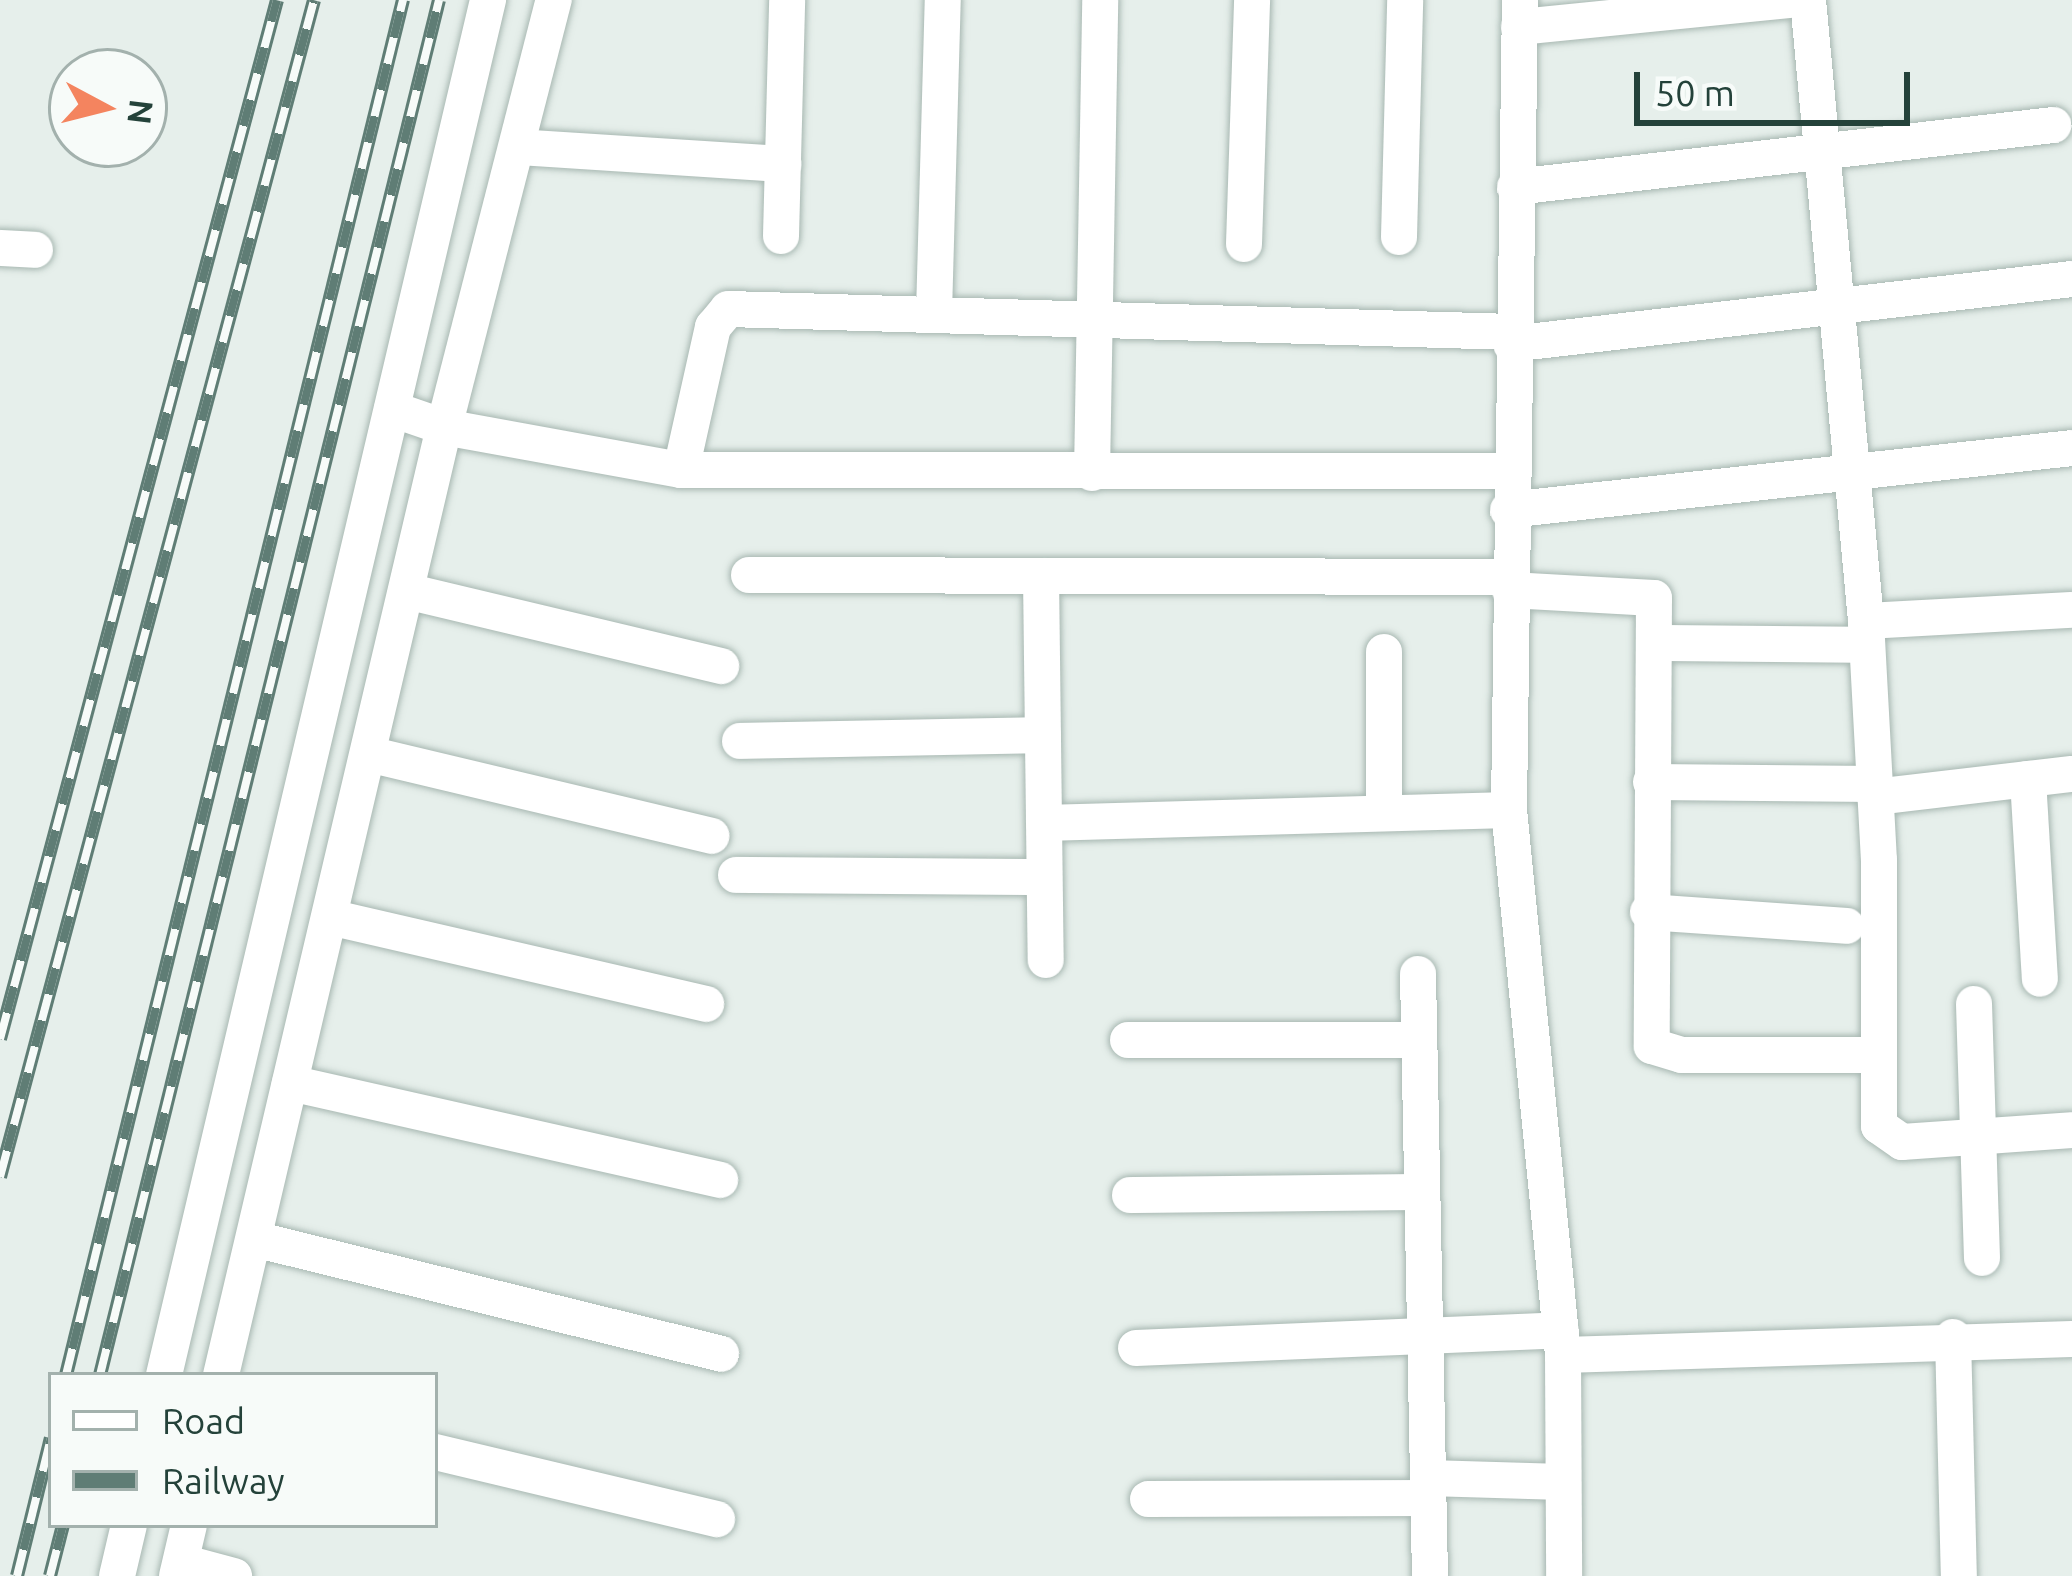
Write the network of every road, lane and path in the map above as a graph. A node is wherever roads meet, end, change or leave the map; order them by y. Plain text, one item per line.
1 (488, 0) edge
2 (554, 0) edge
3 (787, 0) edge
4 (943, 0) edge
5 (1100, 0) edge
6 (1252, 0) edge
7 (1405, 0) edge
8 (1792, 0) edge
9 (1808, 0) edge
10 (1519, 14) edge
11 (2053, 125) dead end
12 (518, 147) junction
13 (1820, 152) junction
14 (783, 164) junction
15 (1515, 187) junction
16 (781, 236) dead end
17 (1399, 237) dead end
18 (1244, 244) dead end
19 (2072, 279) edge
20 (1832, 307) junction
21 (934, 314) junction
22 (1096, 319) junction
23 (1511, 338) junction
24 (392, 409) junction
25 (444, 427) junction
26 (2072, 448) edge
27 (681, 470) junction
28 (1508, 471) junction
29 (1852, 472) junction
30 (1092, 473) junction
31 (1508, 510) junction
32 (749, 575) dead end
33 (1041, 576) junction
34 (1509, 583) junction
35 (410, 592) junction
36 (2072, 610) edge
37 (1866, 633) junction
38 (1655, 643) junction
39 (1384, 652) dead end
40 (721, 667) dead end
41 (1043, 735) junction
42 (740, 741) dead end
43 (372, 755) junction
44 (2072, 774) edge
45 (2028, 779) junction
46 (1651, 782) junction
47 (1875, 790) junction
48 (1509, 810) junction
49 (1384, 814) junction
50 (1044, 823) junction
51 (711, 836) dead end
52 (736, 875) dead end
53 (1044, 877) junction
54 (1648, 912) junction
55 (334, 918) junction
56 (1847, 926) dead end
57 (1046, 960) dead end
58 (1418, 974) dead end
59 (2040, 979) dead end
60 (706, 1004) dead end
61 (1974, 1004) dead end
62 (1128, 1040) dead end
63 (1419, 1040) junction
64 (1875, 1055) junction
65 (290, 1082) junction
66 (2072, 1130) edge
67 (1979, 1136) junction
68 (720, 1180) dead end
69 (1422, 1192) junction
70 (1130, 1196) dead end
71 (254, 1239) junction
72 (1982, 1258) dead end
73 (1425, 1335) junction
74 (1953, 1337) junction
75 (2072, 1339) edge
76 (1562, 1342) junction
77 (1136, 1348) dead end
78 (721, 1354) dead end
79 (165, 1372) edge
80 (222, 1372) edge
81 (438, 1453) edge
82 (1563, 1482) junction
83 (1428, 1488) junction
84 (1148, 1499) dead end
85 (717, 1519) dead end
86 (128, 1528) edge
87 (187, 1528) edge
88 (179, 1569) edge
89 (117, 1576) edge
90 (234, 1576) edge
91 (1430, 1576) edge
92 (1564, 1576) edge
93 (1959, 1576) edge

1 - 24 street
2 - 12 street
3 - 14 street
4 - 21 street
5 - 22 street
6 - 18 street
7 - 17 street
8 - 10 street
9 - 13 street
10 - 15 street
11 - 13 street
12 - 14 street
12 - 25 street
13 - 15 street
13 - 20 street
14 - 16 street
15 - 23 street
19 - 20 street
20 - 23 street
20 - 29 street
21 - 22 street
21 - 27 street
22 - 23 street
22 - 30 street
23 - 28 street
24 - 25 street
24 - 79 street
25 - 27 street
25 - 35 street
26 - 29 street
27 - 30 street
28 - 30 street
28 - 31 street
29 - 31 street
29 - 37 street
31 - 34 street
32 - 33 street
33 - 34 street
33 - 41 street
34 - 38 street
34 - 48 street
35 - 40 street
35 - 43 street
36 - 37 street
37 - 38 street
37 - 47 street
38 - 46 street
39 - 49 street
41 - 42 street
41 - 50 street
43 - 51 street
43 - 55 street
44 - 45 street
45 - 47 street
45 - 59 street
46 - 47 street
46 - 54 street
47 - 64 street
48 - 49 street
48 - 76 street
49 - 50 street
50 - 53 street
52 - 53 street
53 - 57 street
54 - 56 street
54 - 64 street
55 - 60 street
55 - 65 street
58 - 63 street
61 - 67 street
62 - 63 street
63 - 69 street
64 - 67 street
65 - 68 street
65 - 71 street
66 - 67 street
67 - 72 street
69 - 70 street
69 - 73 street
71 - 78 street
71 - 80 street
73 - 76 street
73 - 77 street
73 - 83 street
74 - 75 street
74 - 76 street
74 - 93 street
76 - 82 street
81 - 85 street
82 - 83 street
82 - 92 street
83 - 84 street
83 - 91 street
86 - 89 street
87 - 88 street
88 - 90 street

